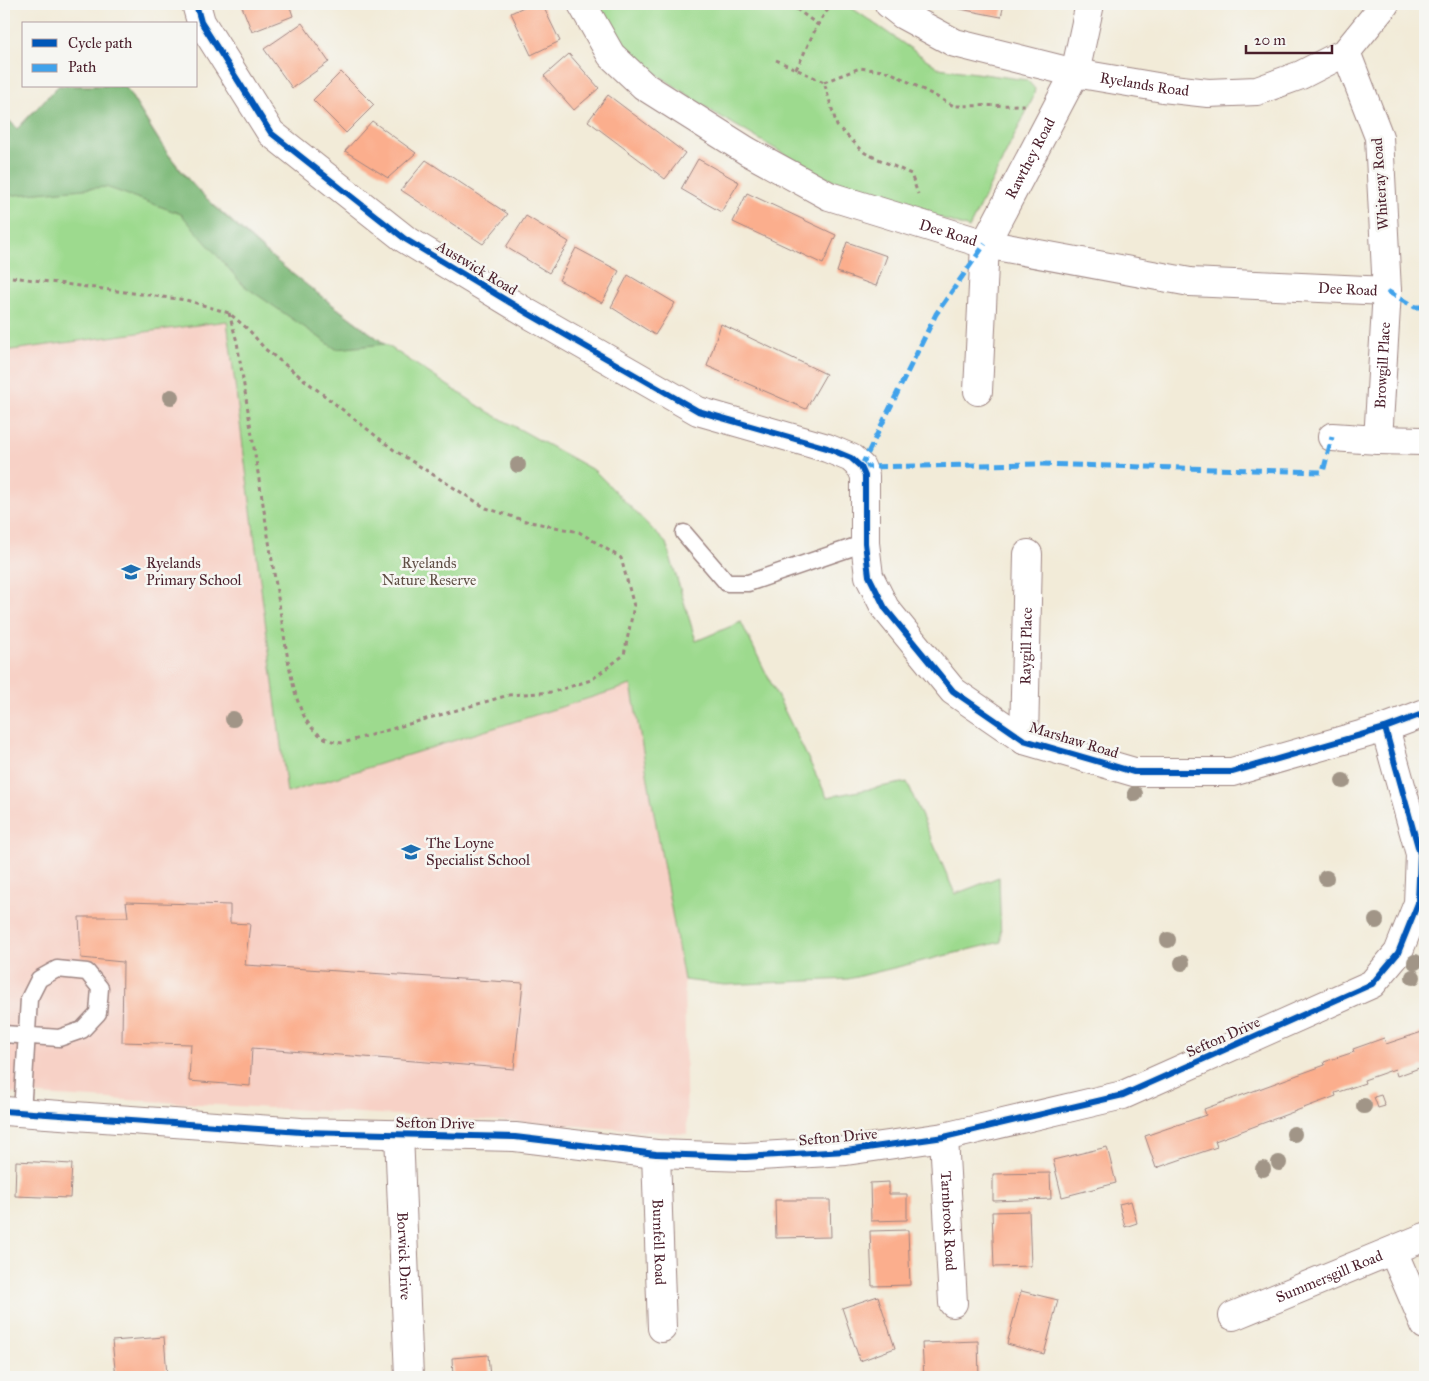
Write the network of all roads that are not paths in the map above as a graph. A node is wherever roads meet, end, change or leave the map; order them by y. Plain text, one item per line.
1 (196, 4) edge
2 (582, 4) edge
3 (889, 4) edge
4 (1090, 4) edge
5 (1385, 4) edge
6 (1346, 52) junction
7 (1075, 73) junction
8 (985, 244) junction
9 (1387, 291) junction
10 (978, 391) dead end
11 (1332, 438) dead end
12 (1378, 440) junction
13 (1422, 441) dead end
14 (827, 448) joint
15 (684, 533) dead end
16 (865, 543) junction
17 (1028, 554) dead end
18 (1425, 713) edge
19 (1385, 728) junction
20 (1024, 740) junction
21 (4, 1034) edge
22 (28, 1035) junction
23 (13, 1112) edge
24 (398, 1134) junction
25 (944, 1138) junction
26 (656, 1154) junction
27 (1425, 1237) edge
28 (1393, 1251) junction
29 (953, 1303) dead end
30 (1233, 1316) dead end
31 (1425, 1325) edge
32 (662, 1328) dead end
33 (409, 1377) edge

1 - 14 street, Austwick Road
2 - 8 street, Dee Road
3 - 7 street, Ryelands Road
4 - 7 street, Rawthey Road
5 - 6 street, Ryelands Road
6 - 7 street, Ryelands Road
6 - 9 street, Whiteray Road
7 - 8 street, Rawthey Road
8 - 9 street, Dee Road
8 - 10 street
9 - 12 street, Browgill Place
11 - 12 street
12 - 13 street
14 - 16 street, Marshaw Road
15 - 16 lane
16 - 20 street, Marshaw Road
17 - 20 street, Raygill Place
18 - 19 street, Marshaw Road
19 - 20 street, Marshaw Road
19 - 25 street, Sefton Drive
21 - 22 lane
22 - 22 lane
22 - 23 lane
23 - 24 street, Sefton Drive
24 - 26 street, Sefton Drive
24 - 33 street, Borwick Drive
25 - 26 street, Sefton Drive
25 - 29 street, Tarnbrook Road
26 - 32 street, Burnfell Road
27 - 28 street, Summersgill Road
28 - 30 street, Summersgill Road
28 - 31 street

